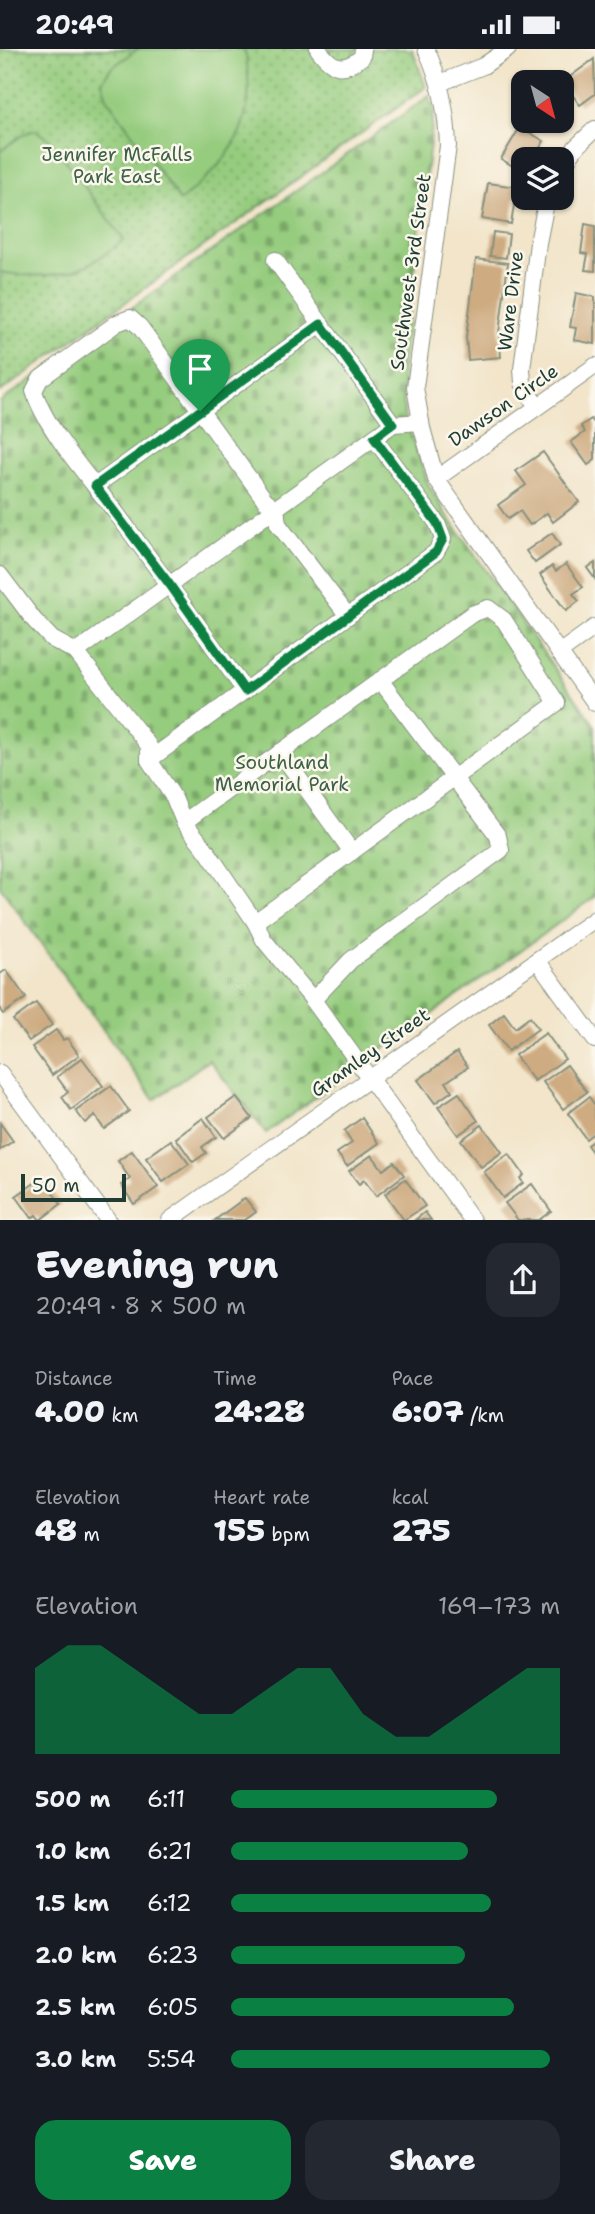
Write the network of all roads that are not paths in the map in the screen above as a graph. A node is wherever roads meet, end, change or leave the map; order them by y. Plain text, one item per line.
1 (318, 49) edge
2 (363, 49) edge
3 (426, 49) edge
4 (508, 49) edge
5 (440, 83) junction
6 (595, 129) edge
7 (574, 151) edge
8 (545, 210) edge
9 (275, 260) dead end
10 (321, 324) junction
11 (595, 366) edge
12 (536, 406) junction
13 (200, 411) junction
14 (421, 422) junction
15 (393, 424) junction
16 (374, 438) junction
17 (436, 479) junction
18 (95, 486) junction
19 (276, 509) junction
20 (0, 575) edge
21 (170, 585) junction
22 (348, 616) junction
23 (595, 627) edge
24 (547, 636) junction
25 (76, 652) junction
26 (525, 652) junction
27 (559, 653) junction
28 (380, 680) junction
29 (245, 691) junction
30 (595, 703) edge
31 (280, 752) junction
32 (149, 760) junction
33 (454, 778) junction
34 (184, 822) junction
35 (352, 852) junction
36 (595, 919) edge
37 (255, 922) junction
38 (537, 960) junction
39 (313, 1000) junction
40 (595, 1040) edge
41 (0, 1073) edge
42 (370, 1078) junction
43 (108, 1220) edge
44 (170, 1220) edge
45 (472, 1220) edge

1 - 2 street
3 - 5 street, Southwest 3rd Street
4 - 5 street
5 - 14 street, Southwest 3rd Street
6 - 7 street
8 - 12 street, Ware Drive
9 - 10 street
10 - 13 street
10 - 15 street
11 - 12 street, Dawson Circle
12 - 17 street, Dawson Circle
13 - 18 street
13 - 18 street
13 - 19 street
14 - 15 street
14 - 17 street, Southwest 3rd Street
15 - 16 street
16 - 19 street
16 - 22 street
17 - 24 street, Southwest 3rd Street
18 - 21 street
19 - 21 street
19 - 22 street
20 - 25 street
21 - 25 street
21 - 29 street
22 - 29 street
23 - 27 street
24 - 26 street
24 - 27 street, Southwest 3rd Street
25 - 32 street
26 - 28 street
26 - 33 street
27 - 30 street, Southwest 3rd Street
28 - 31 street
28 - 33 street
29 - 32 street
31 - 34 street
31 - 35 street
32 - 34 street
33 - 35 street
33 - 39 street
34 - 37 street
35 - 37 street
36 - 38 street, Gramley Street
37 - 39 street
38 - 40 street
38 - 42 street, Gramley Street
39 - 42 street
41 - 43 street
42 - 44 street, Gramley Street
42 - 45 street

